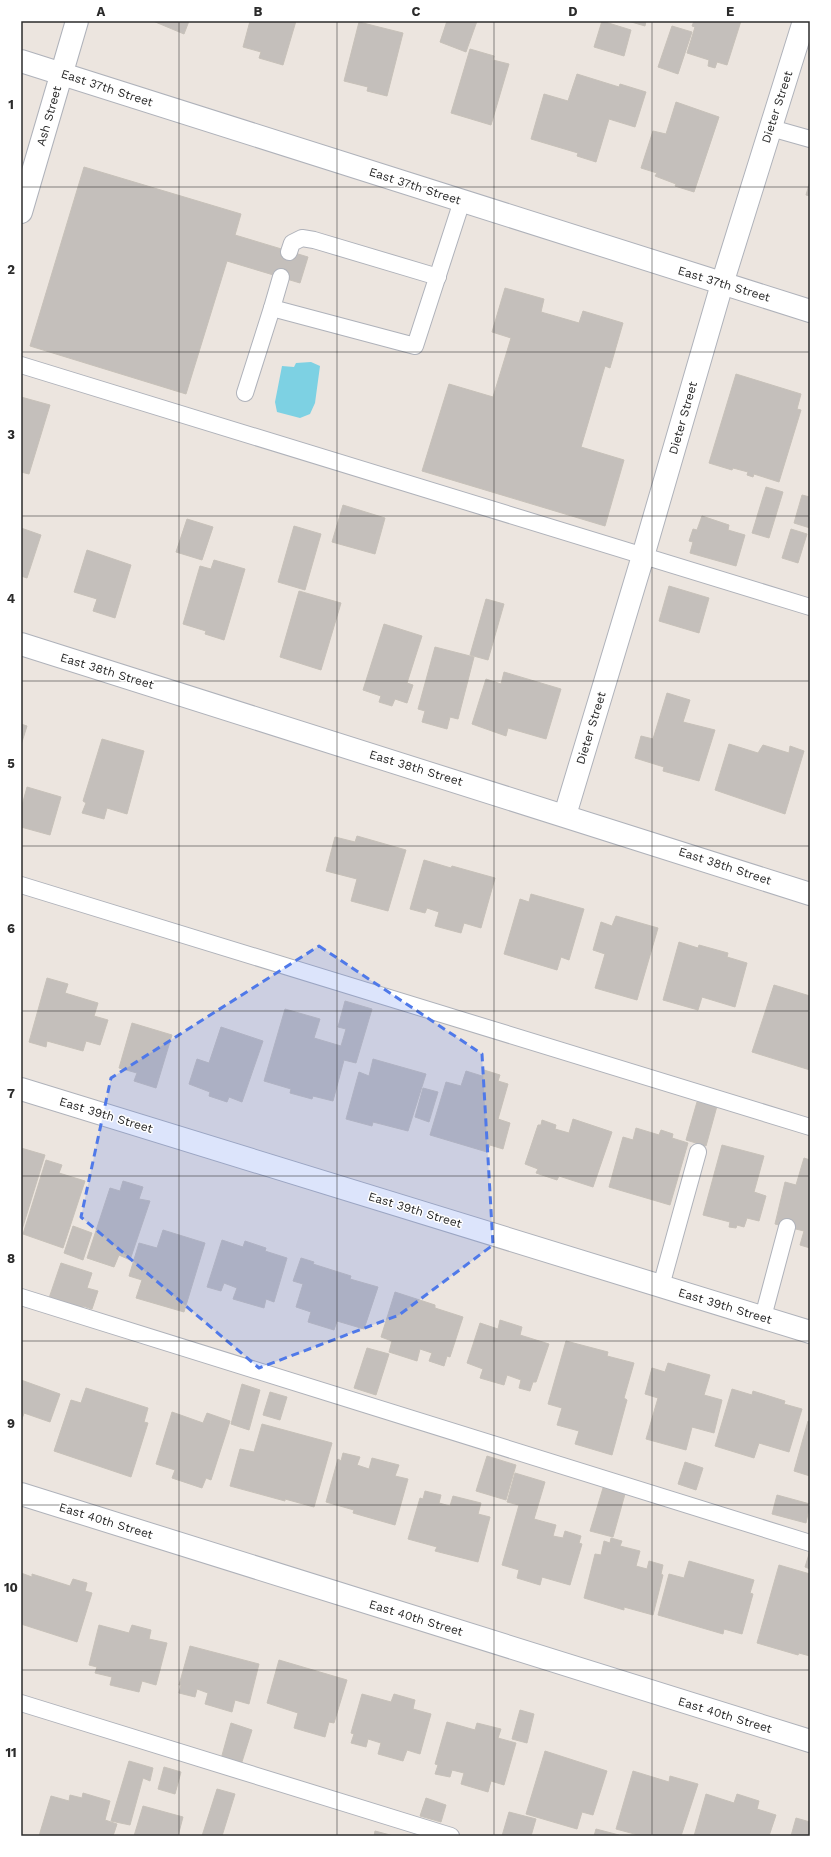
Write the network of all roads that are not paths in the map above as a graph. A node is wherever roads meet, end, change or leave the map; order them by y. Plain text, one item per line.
1 (77, 21) edge
2 (804, 21) edge
3 (21, 61) edge
4 (62, 73) junction
5 (771, 128) junction
6 (810, 139) edge
7 (462, 201) junction
8 (21, 212) edge
9 (289, 252) dead end
10 (282, 277) dead end
11 (438, 277) junction
12 (722, 284) junction
13 (272, 308) junction
14 (810, 311) edge
15 (21, 365) edge
16 (245, 393) dead end
17 (643, 556) junction
18 (810, 607) edge
19 (21, 644) edge
20 (565, 815) junction
21 (21, 886) edge
22 (810, 894) edge
23 (21, 1089) edge
24 (810, 1127) edge
25 (698, 1152) dead end
26 (787, 1227) dead end
27 (661, 1286) junction
28 (21, 1297) edge
29 (763, 1318) junction
30 (810, 1332) edge
31 (21, 1494) edge
32 (810, 1543) edge
33 (21, 1703) edge
34 (810, 1742) edge
35 (451, 1836) edge

1 - 4 street, Ash Street
2 - 5 street, Dieter Street
3 - 4 street, East 37th Street
4 - 7 street, East 37th Street
4 - 8 street, Ash Street
5 - 6 lane
5 - 12 street, Dieter Street
7 - 11 lane
7 - 12 street, East 37th Street
9 - 11 lane
10 - 13 lane
11 - 13 lane
12 - 14 street, East 37th Street
12 - 17 street, Dieter Street
13 - 16 lane
15 - 17 lane
17 - 18 lane
17 - 20 street, Dieter Street
19 - 20 street, East 38th Street
20 - 22 street, East 38th Street
21 - 24 lane
23 - 27 street, East 39th Street
25 - 27 lane
26 - 29 lane
27 - 29 street, East 39th Street
28 - 32 lane
29 - 30 street, East 39th Street
31 - 34 street, East 40th Street
33 - 35 lane

